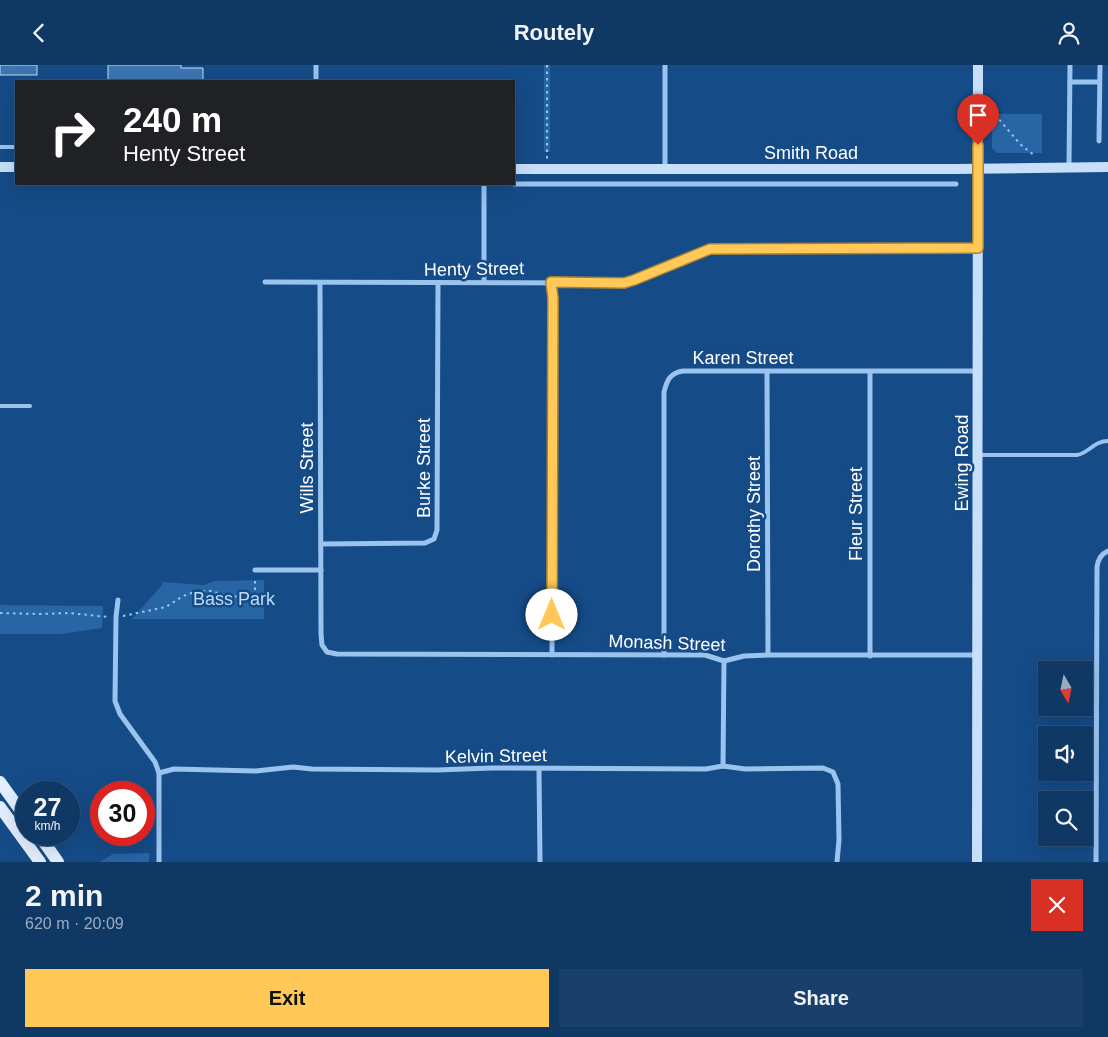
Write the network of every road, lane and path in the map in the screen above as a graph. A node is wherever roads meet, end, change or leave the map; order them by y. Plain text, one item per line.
1 (316, 65) edge
2 (547, 65) edge
3 (664, 65) edge
4 (978, 65) edge
5 (1070, 65) edge
6 (1100, 65) edge
7 (316, 80) edge
8 (1070, 82) junction
9 (1100, 82) junction
10 (989, 112) dead end
11 (1099, 141) dead end
12 (0, 147) edge
13 (15, 147) edge
14 (1035, 156) dead end
15 (547, 159) dead end
16 (0, 167) edge
17 (15, 167) edge
18 (1068, 167) junction
19 (1108, 167) edge
20 (515, 169) edge
21 (665, 169) junction
22 (977, 169) junction
23 (515, 184) edge
24 (956, 184) dead end
25 (484, 185) edge
26 (978, 248) junction
27 (265, 282) dead end
28 (484, 282) junction
29 (551, 282) junction
30 (320, 283) junction
31 (438, 283) junction
32 (978, 371) junction
33 (767, 372) junction
34 (870, 372) junction
35 (0, 406) edge
36 (30, 406) dead end
37 (1108, 441) edge
38 (978, 455) junction
39 (321, 544) junction
40 (1108, 551) edge
41 (254, 570) joint
42 (321, 570) junction
43 (118, 600) dead end
44 (0, 613) edge
45 (116, 617) junction
46 (327, 652) joint
47 (552, 655) junction
48 (664, 655) junction
49 (768, 655) junction
50 (977, 655) junction
51 (870, 656) junction
52 (724, 661) junction
53 (723, 766) junction
54 (539, 769) junction
55 (159, 773) junction
56 (0, 782) edge
57 (15, 803) edge
58 (0, 807) edge
59 (47, 846) edge
60 (40, 862) edge
61 (58, 862) edge
62 (159, 862) edge
63 (540, 862) edge
64 (837, 862) edge
65 (977, 862) edge
66 (1096, 862) edge

1 - 7 street
2 - 15 path
3 - 21 street
4 - 22 main road, Ewing Road
5 - 8 street
6 - 9 street
8 - 9 street
8 - 18 street
9 - 11 street
10 - 14 path
12 - 13 lane
16 - 17 main road
18 - 19 main road, Smith Road
18 - 22 main road, Smith Road
20 - 21 main road, Smith Road
21 - 22 main road, Smith Road
22 - 26 main road, Ewing Road
23 - 24 street, Smith Road
25 - 28 street
26 - 29 street, Henty Street
26 - 32 main road, Ewing Road
27 - 30 street, Henty Street
28 - 29 street, Henty Street
28 - 31 street, Henty Street
29 - 47 street
30 - 31 street, Henty Street
30 - 39 street, Wills Street
31 - 39 street, Burke Street
32 - 34 street, Karen Street
32 - 38 main road, Ewing Road
33 - 34 street, Karen Street
33 - 48 street, Karen Street
33 - 49 street, Dorothy Street
34 - 51 street, Fleur Street
35 - 36 lane
37 - 38 lane
38 - 50 main road, Ewing Road
39 - 42 street, Wills Street
40 - 66 street
41 - 42 street
41 - 45 path
42 - 46 street, Wills Street
43 - 45 street
44 - 45 path
45 - 55 street
46 - 47 street, Monash Street
47 - 48 street, Monash Street
48 - 52 street, Monash Street
49 - 51 street, Monash Street
49 - 52 street, Monash Street
50 - 51 street, Monash Street
50 - 65 main road, Ewing Road
52 - 53 street
53 - 54 street, Kelvin Street
53 - 64 street, Kelvin Street
54 - 55 street, Kelvin Street
54 - 63 street
55 - 62 street
56 - 57 main road
58 - 60 main road
59 - 61 main road

